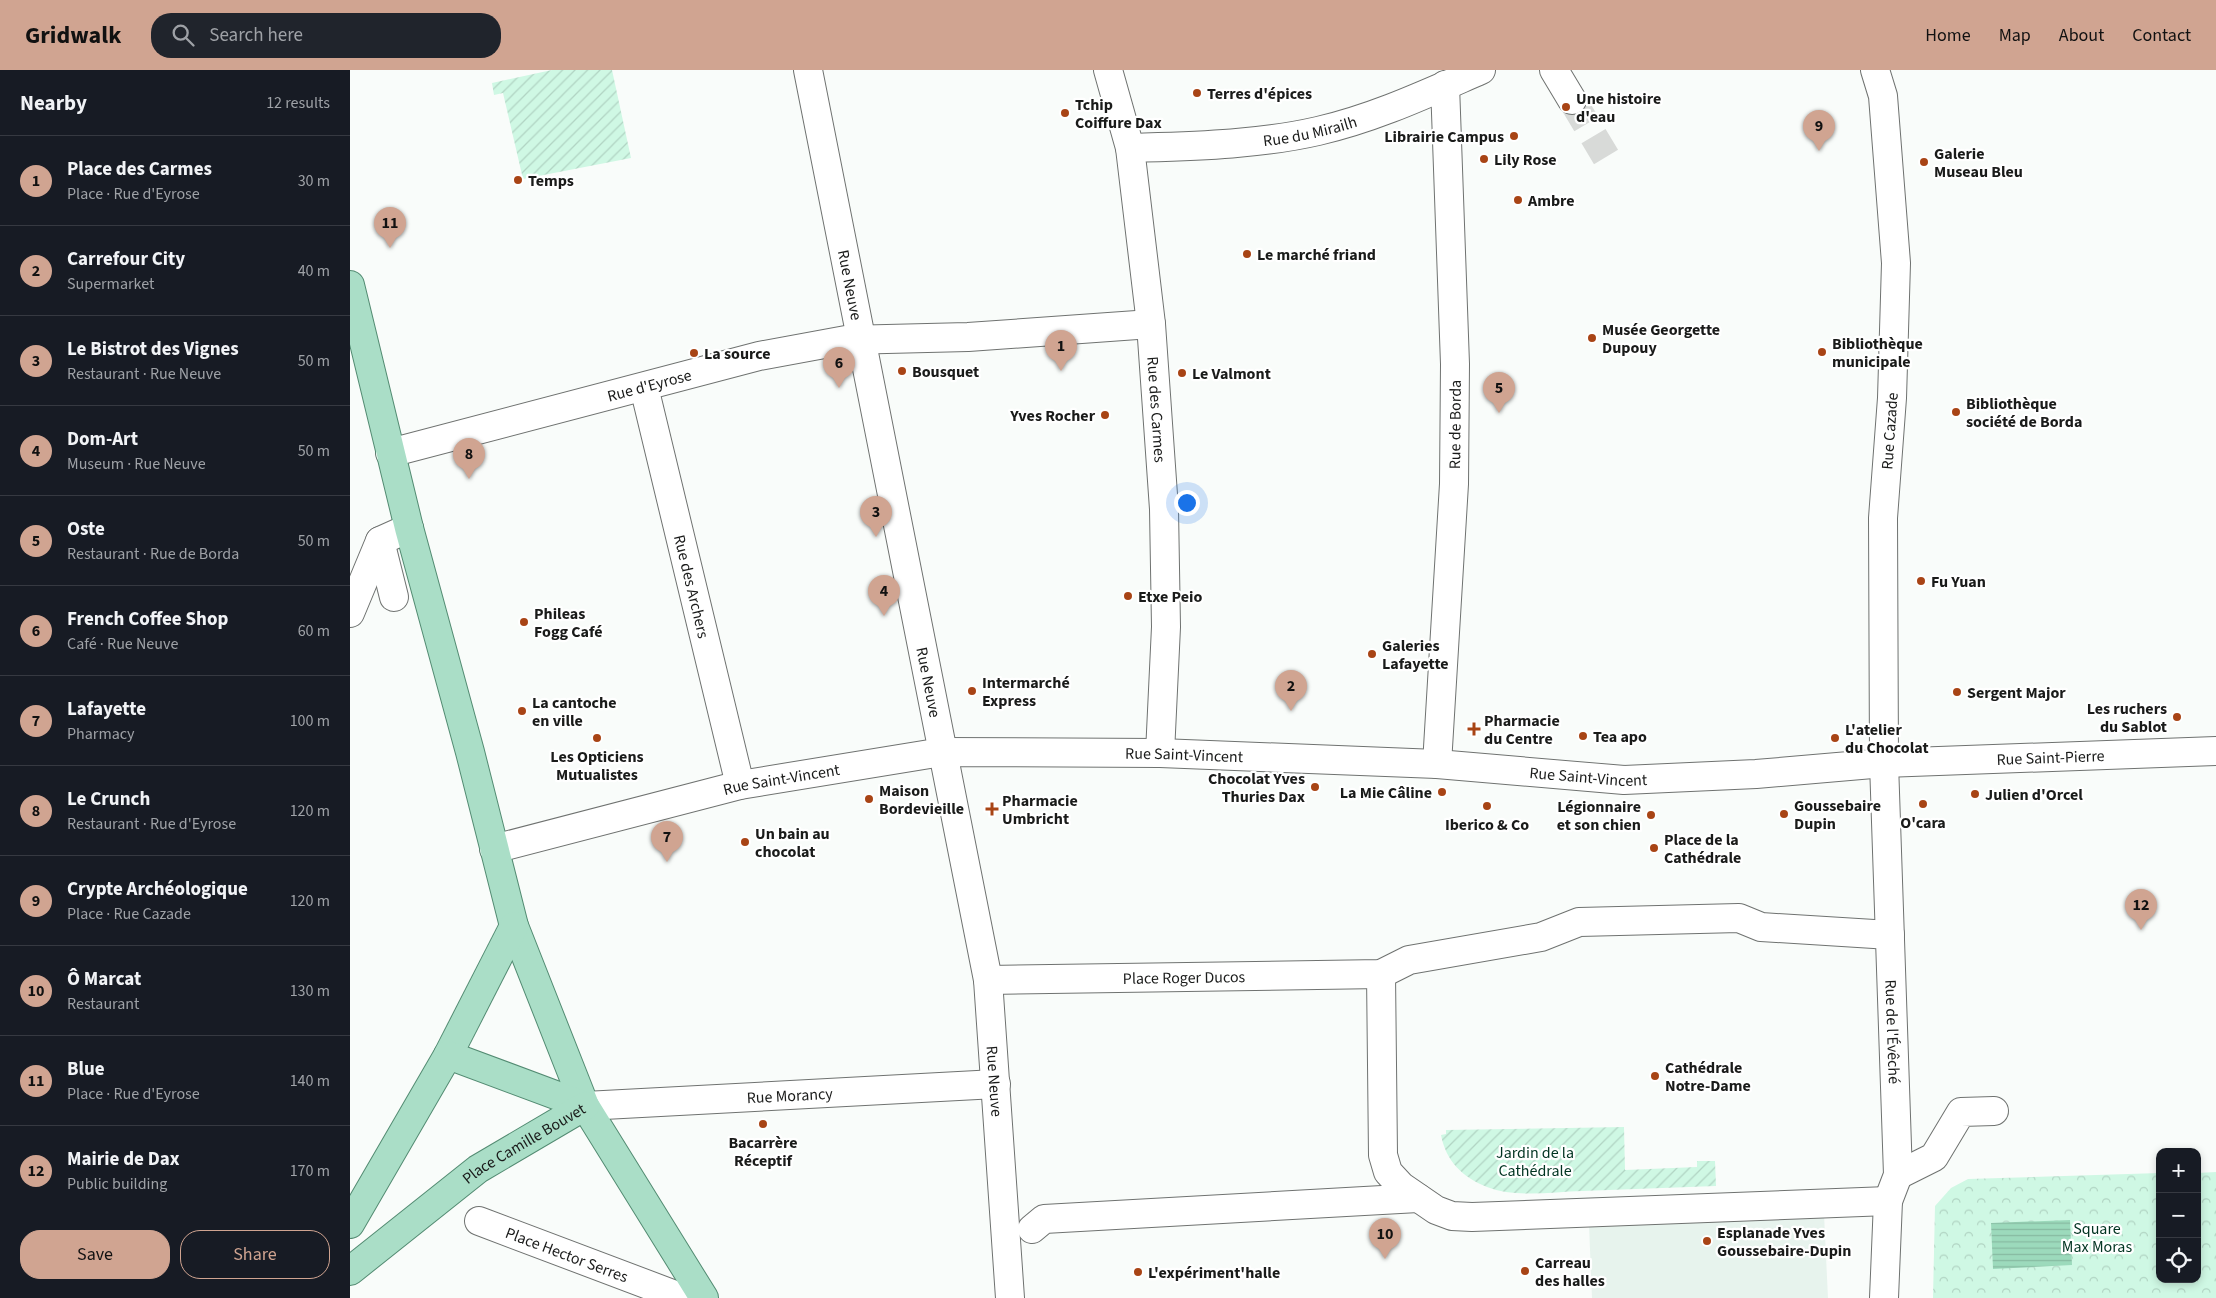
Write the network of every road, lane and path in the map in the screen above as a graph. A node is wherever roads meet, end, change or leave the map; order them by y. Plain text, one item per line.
1 (808, 70) edge
2 (1108, 70) edge
3 (1481, 70) edge
4 (1554, 70) edge
5 (1876, 70) edge
6 (1445, 85) junction
7 (1572, 100) tunnel mouth
8 (1130, 148) junction
9 (350, 285) edge
10 (1151, 324) junction
11 (861, 338) junction
12 (644, 386) junction
13 (390, 453) junction
14 (409, 528) junction
15 (380, 541) junction
16 (394, 598) dead end
17 (350, 613) edge
18 (2216, 751) edge
19 (942, 752) junction
20 (1160, 753) junction
21 (1884, 763) junction
22 (1437, 764) junction
23 (740, 785) junction
24 (494, 849) junction
25 (514, 926) junction
26 (1890, 936) junction
27 (1381, 974) junction
28 (988, 980) junction
29 (448, 1055) junction
30 (996, 1084) junction
31 (584, 1106) junction
32 (1994, 1111) dead end
33 (1898, 1175) junction
34 (1418, 1198) junction
35 (1888, 1201) junction
36 (479, 1221) dead end
37 (350, 1224) edge
38 (1032, 1228) dead end
39 (350, 1271) edge
40 (683, 1298) edge
41 (704, 1298) edge
42 (1010, 1298) edge
43 (1884, 1298) edge

1 - 11 street, Rue Neuve
2 - 8 street, Rue des Carmes
3 - 6 street, Rue du Mirailh
4 - 7 street
5 - 21 street, Rue Cazade
6 - 8 street, Rue du Mirailh
6 - 22 street, Rue de Borda
8 - 10 street, Rue des Carmes
9 - 13 main road
10 - 11 street, Rue d'Eyrose
10 - 20 street, Rue des Carmes
11 - 12 street, Rue d'Eyrose
11 - 19 street, Rue Neuve
12 - 13 street, Rue d'Eyrose
12 - 23 street, Rue des Archers
13 - 14 main road
14 - 15 street
14 - 24 main road
15 - 16 street
15 - 17 street
18 - 21 street, Rue Saint-Pierre
19 - 20 street, Rue Saint-Vincent
19 - 23 street, Rue Saint-Vincent
19 - 28 street, Rue Neuve
20 - 22 street, Rue Saint-Vincent
21 - 22 street, Rue Saint-Vincent
21 - 26 street, Rue de l'Évêché
23 - 24 street, Rue Saint-Vincent
24 - 25 main road
25 - 29 main road
25 - 31 main road
26 - 27 street, Place Roger Ducos
26 - 33 street, Rue de l'Évêché
27 - 28 street, Place Roger Ducos
27 - 34 street
28 - 30 street, Rue Neuve
29 - 31 main road, Place Camille Bouvet
29 - 37 main road
30 - 31 street, Rue Morancy
30 - 42 street, Rue Neuve
31 - 39 main road, Place Camille Bouvet
31 - 41 main road
32 - 33 street
33 - 35 street, Rue de l'Évêché
34 - 35 street
34 - 38 street
35 - 43 street, Rue de l'Évêché
36 - 40 street, Place Hector Serres

